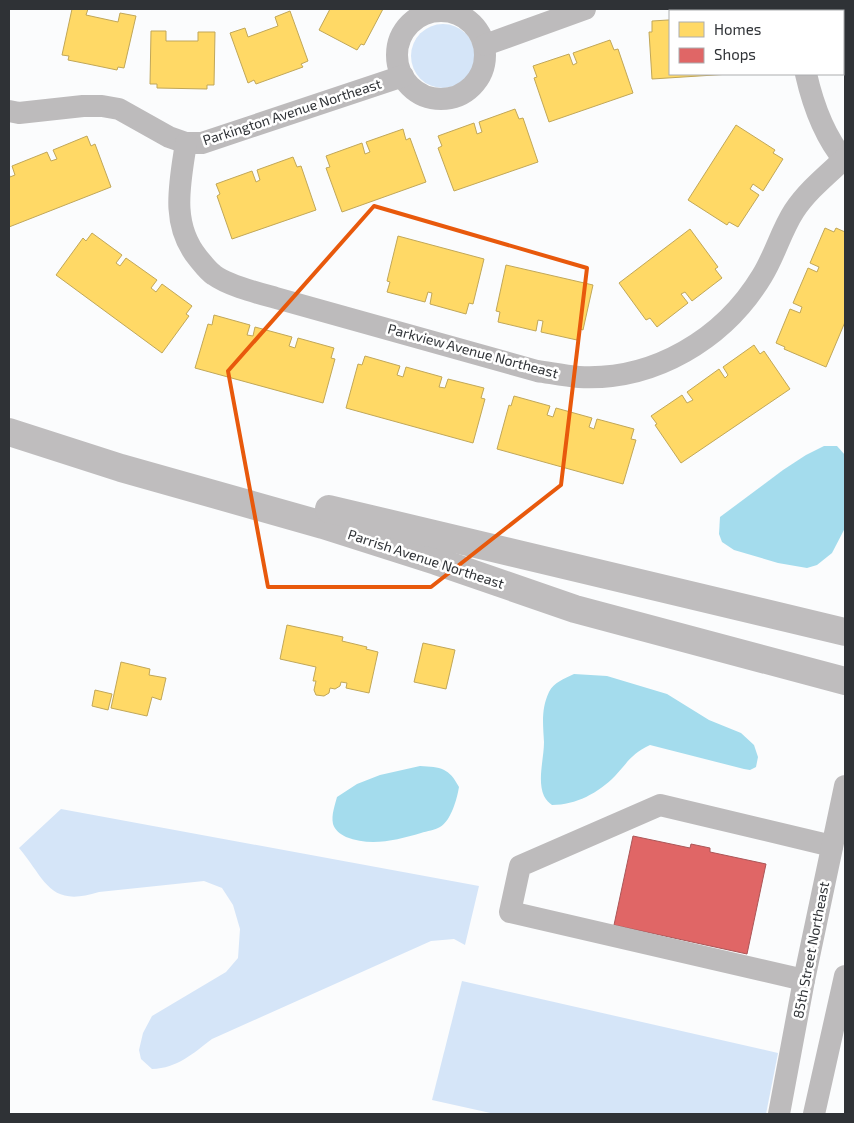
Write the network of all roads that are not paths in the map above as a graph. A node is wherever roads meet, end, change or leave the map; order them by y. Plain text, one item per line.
1 (584, 9) edge
2 (429, 10) edge
3 (485, 45) junction
4 (806, 75) edge
5 (403, 76) junction
6 (9, 111) edge
7 (186, 143) junction
8 (844, 160) edge
9 (9, 431) edge
10 (845, 632) edge
11 (845, 681) edge
12 (845, 786) edge
13 (832, 846) junction
14 (845, 976) edge
15 (804, 980) junction
16 (779, 1114) edge
17 (814, 1114) edge

1 - 3 street
2 - 3 street
2 - 5 street
3 - 5 street
4 - 8 street
5 - 7 street, Parkington Avenue Northeast
6 - 7 street, Parkington Avenue Northeast
7 - 8 street, Parkview Avenue Northeast
9 - 10 main road, Parrish Avenue Northeast
9 - 11 main road, Parrish Avenue Northeast
12 - 13 street, 85th Street Northeast
13 - 15 street, 85th Street Northeast
13 - 15 street
14 - 17 street
15 - 16 street, 85th Street Northeast

